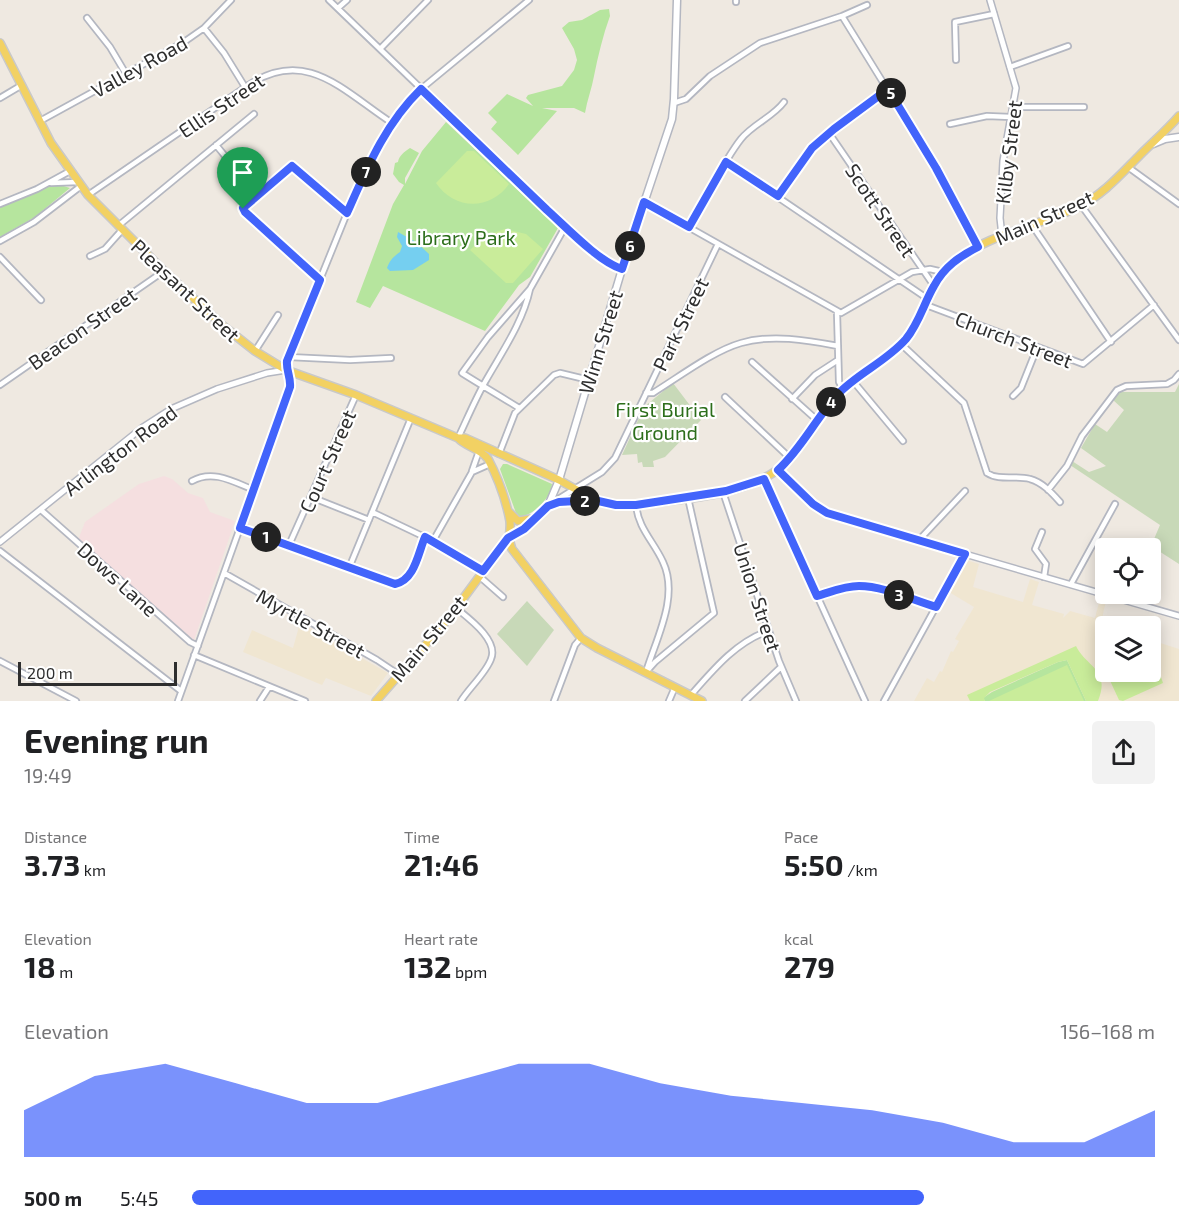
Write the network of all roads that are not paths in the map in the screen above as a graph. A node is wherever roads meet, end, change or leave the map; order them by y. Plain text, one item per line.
1 (231, 0) edge
2 (329, 0) edge
3 (347, 0) edge
4 (428, 0) edge
5 (529, 0) edge
6 (677, 0) edge
7 (990, 0) edge
8 (867, 5) dead end
9 (338, 8) junction
10 (994, 14) junction
11 (842, 16) junction
12 (87, 18) dead end
13 (204, 28) junction
14 (0, 43) edge
15 (1068, 46) dead end
16 (380, 49) junction
17 (956, 60) dead end
18 (1010, 67) junction
19 (126, 74) junction
20 (22, 85) junction
21 (246, 87) junction
22 (421, 89) junction
23 (888, 89) junction
24 (0, 98) edge
25 (784, 102) dead end
26 (674, 103) junction
27 (1013, 107) junction
28 (1084, 107) dead end
29 (254, 114) dead end
30 (1011, 117) junction
31 (40, 121) junction
32 (392, 123) junction
33 (1175, 123) edge
34 (950, 124) dead end
35 (829, 133) junction
36 (1179, 137) edge
37 (216, 145) junction
38 (1148, 147) junction
39 (726, 162) junction
40 (1128, 167) junction
41 (70, 171) junction
42 (46, 184) junction
43 (79, 184) junction
44 (88, 195) junction
45 (257, 195) junction
46 (778, 196) junction
47 (644, 202) junction
48 (0, 204) edge
49 (1179, 204) edge
50 (1082, 205) junction
51 (347, 213) junction
52 (1032, 225) junction
53 (566, 227) junction
54 (689, 227) junction
55 (120, 228) junction
56 (1002, 236) junction
57 (0, 241) edge
58 (718, 244) junction
59 (978, 247) junction
60 (90, 256) dead end
61 (0, 257) edge
62 (622, 269) junction
63 (921, 270) junction
64 (164, 271) junction
65 (943, 272) junction
66 (898, 279) junction
67 (320, 280) junction
68 (934, 286) junction
69 (530, 289) junction
70 (41, 300) dead end
71 (927, 302) junction
72 (1154, 305) junction
73 (837, 312) junction
74 (279, 315) dead end
75 (1179, 339) edge
76 (1111, 342) junction
77 (901, 344) junction
78 (837, 346) junction
79 (1037, 348) junction
80 (255, 351) junction
81 (289, 357) junction
82 (391, 358) dead end
83 (838, 360) junction
84 (752, 362) dead end
85 (286, 370) junction
86 (1179, 374) edge
87 (589, 380) junction
88 (853, 381) junction
89 (0, 385) edge
90 (483, 386) junction
91 (843, 389) junction
92 (646, 393) junction
93 (356, 395) junction
94 (1013, 396) dead end
95 (725, 398) dead end
96 (792, 399) junction
97 (519, 408) junction
98 (411, 417) junction
99 (818, 421) junction
100 (458, 438) junction
101 (903, 441) dead end
102 (479, 451) junction
103 (499, 454) junction
104 (790, 458) junction
105 (511, 460) junction
106 (490, 464) junction
107 (778, 470) junction
108 (472, 472) junction
109 (764, 479) junction
110 (559, 480) junction
111 (192, 481) dead end
112 (574, 489) junction
113 (254, 490) junction
114 (1048, 490) junction
115 (964, 491) dead end
116 (723, 492) junction
117 (311, 497) junction
118 (688, 498) junction
119 (594, 500) junction
120 (1060, 502) dead end
121 (1114, 504) dead end
122 (636, 505) junction
123 (548, 506) junction
124 (507, 508) junction
125 (41, 510) junction
126 (372, 512) junction
127 (534, 518) junction
128 (369, 520) junction
129 (240, 528) junction
130 (1042, 532) dead end
131 (425, 537) junction
132 (508, 538) junction
133 (919, 540) junction
134 (433, 541) junction
135 (0, 542) edge
136 (289, 545) junction
137 (0, 551) edge
138 (965, 554) junction
139 (349, 568) junction
140 (224, 573) junction
141 (481, 573) junction
142 (1044, 577) junction
143 (1071, 584) junction
144 (817, 596) junction
145 (503, 597) dead end
146 (936, 607) junction
147 (456, 608) junction
148 (1179, 616) edge
149 (768, 631) junction
150 (581, 638) junction
151 (198, 646) junction
152 (194, 655) junction
153 (0, 661) edge
154 (781, 667) junction
155 (646, 672) junction
156 (398, 674) junction
157 (270, 687) junction
158 (675, 687) junction
159 (181, 692) junction
160 (692, 695) junction
161 (72, 700) edge
162 (178, 701) edge
163 (260, 701) edge
164 (305, 701) edge
165 (376, 701) edge
166 (461, 701) edge
167 (554, 701) edge
168 (669, 701) edge
169 (702, 701) edge
170 (745, 701) edge
171 (796, 701) edge
172 (866, 701) edge
173 (884, 701) edge

1 - 13 street, Valley Road
2 - 9 street
3 - 9 street
4 - 16 street
5 - 22 street
6 - 26 main road, Winn Street
7 - 10 street, Kilby Street
8 - 11 street
9 - 16 street
10 - 17 street
10 - 18 street, Kilby Street
11 - 23 street
11 - 26 street
12 - 19 street
13 - 19 street, Valley Road
13 - 21 street
14 - 20 main road, Pleasant Street
15 - 18 street
16 - 22 street
18 - 27 street, Kilby Street
19 - 31 street, Valley Road
20 - 24 street
20 - 31 main road, Pleasant Street
21 - 32 street, Ellis Street
21 - 44 street, Ellis Street
22 - 32 street
22 - 53 street
23 - 35 street
23 - 59 street
25 - 39 street
26 - 47 main road, Winn Street
27 - 28 street
27 - 30 street, Kilby Street
29 - 37 street
30 - 34 street
30 - 56 street, Kilby Street
31 - 41 main road, Pleasant Street
32 - 51 street
33 - 36 main road
33 - 38 main road, Main Street
35 - 46 street
35 - 63 street, Scott Street
36 - 38 main road
37 - 45 street
37 - 55 street
38 - 40 main road, Main Street
39 - 46 street, Church Street
39 - 54 street
40 - 49 street
40 - 50 main road, Main Street
41 - 42 street
41 - 43 main road, Pleasant Street
42 - 43 street
42 - 48 street
43 - 44 main road, Pleasant Street
43 - 57 street
44 - 55 main road, Pleasant Street
45 - 51 street
45 - 67 street
46 - 66 street, Church Street
47 - 54 street
47 - 62 main road, Winn Street
50 - 52 main road, Main Street
50 - 72 street
51 - 67 street
52 - 56 main road, Main Street
52 - 76 street
53 - 62 street
53 - 69 street
54 - 58 street
55 - 60 street
55 - 64 main road, Pleasant Street
56 - 59 main road, Main Street
58 - 73 street
58 - 92 street, Park Street
59 - 65 main road, Main Street
61 - 70 street
62 - 87 main road, Winn Street
63 - 65 street
63 - 66 street
63 - 68 street, Scott Street
64 - 80 main road, Pleasant Street
64 - 89 street, Beacon Street
65 - 68 main road, Main Street
66 - 71 street, Church Street
66 - 73 street
67 - 81 street
68 - 71 main road, Main Street
69 - 90 street
69 - 90 street
71 - 77 main road, Main Street
71 - 79 street, Church Street
72 - 75 street
72 - 76 street, Church Street
73 - 78 street
74 - 80 street
76 - 79 street, Church Street
77 - 88 main road, Main Street
77 - 114 street
78 - 83 street
78 - 92 street
79 - 94 street
80 - 85 main road, Pleasant Street
81 - 82 street
81 - 85 street
83 - 91 street
83 - 96 street
84 - 96 street
85 - 93 main road, Pleasant Street
85 - 113 street
85 - 125 street, Arlington Road
86 - 114 street
87 - 97 street
87 - 110 main road, Winn Street
88 - 91 main road, Main Street
88 - 101 street
90 - 97 street
90 - 100 street
91 - 99 main road, Main Street
92 - 112 street, Park Street
93 - 98 main road, Pleasant Street
93 - 117 street, Court Street
95 - 104 street
96 - 99 street
97 - 103 street
98 - 100 main road, Pleasant Street
98 - 126 street
99 - 104 main road, Main Street
100 - 102 main road, Pleasant Street
100 - 103 main road, Pleasant Street
102 - 106 main road, Pleasant Street
102 - 108 street
103 - 105 main road, Pleasant Street
104 - 107 main road, Main Street
105 - 106 main road
105 - 110 main road, Pleasant Street
106 - 108 street
106 - 124 main road, Pleasant Street
107 - 109 main road, Main Street
107 - 133 street
108 - 134 street
109 - 116 main road, Main Street
109 - 144 street
110 - 112 main road, Main Street
110 - 123 main road, Winn Street
111 - 113 street
112 - 119 main road, Main Street
112 - 123 street, Park Street
113 - 129 street
114 - 120 street
115 - 133 street
116 - 118 main road, Main Street
116 - 149 street, Union Street
117 - 128 street
117 - 136 street, Court Street
118 - 122 main road, Main Street
118 - 155 street
119 - 122 main road, Main Street
119 - 123 main road, Main Street
121 - 143 street
122 - 155 street
123 - 127 main road, Main Street
124 - 127 main road
124 - 132 main road, Pleasant Street
125 - 135 street, Arlington Road
125 - 151 street, Dows Lane
126 - 128 street
126 - 131 street
127 - 132 main road, Main Street
128 - 139 street
129 - 136 street
129 - 140 street
130 - 142 street
131 - 134 street
131 - 139 street
132 - 141 main road, Main Street
132 - 150 main road
133 - 138 street
134 - 141 street
136 - 139 street
137 - 159 street
138 - 142 street
138 - 146 street
140 - 151 street
140 - 156 street, Myrtle Street
141 - 145 street
141 - 147 main road, Main Street
142 - 143 street
143 - 148 street
144 - 146 street
144 - 172 street
146 - 173 street
147 - 156 main road, Main Street
147 - 166 street
149 - 154 street, Union Street
149 - 160 street
150 - 155 main road
150 - 167 street
151 - 152 street
152 - 157 street
152 - 159 street
153 - 161 street
154 - 170 street
154 - 171 street, Union Street
155 - 158 main road
156 - 165 main road, Main Street
157 - 163 street
157 - 164 street
158 - 160 main road
158 - 168 street
159 - 162 street
160 - 169 main road

